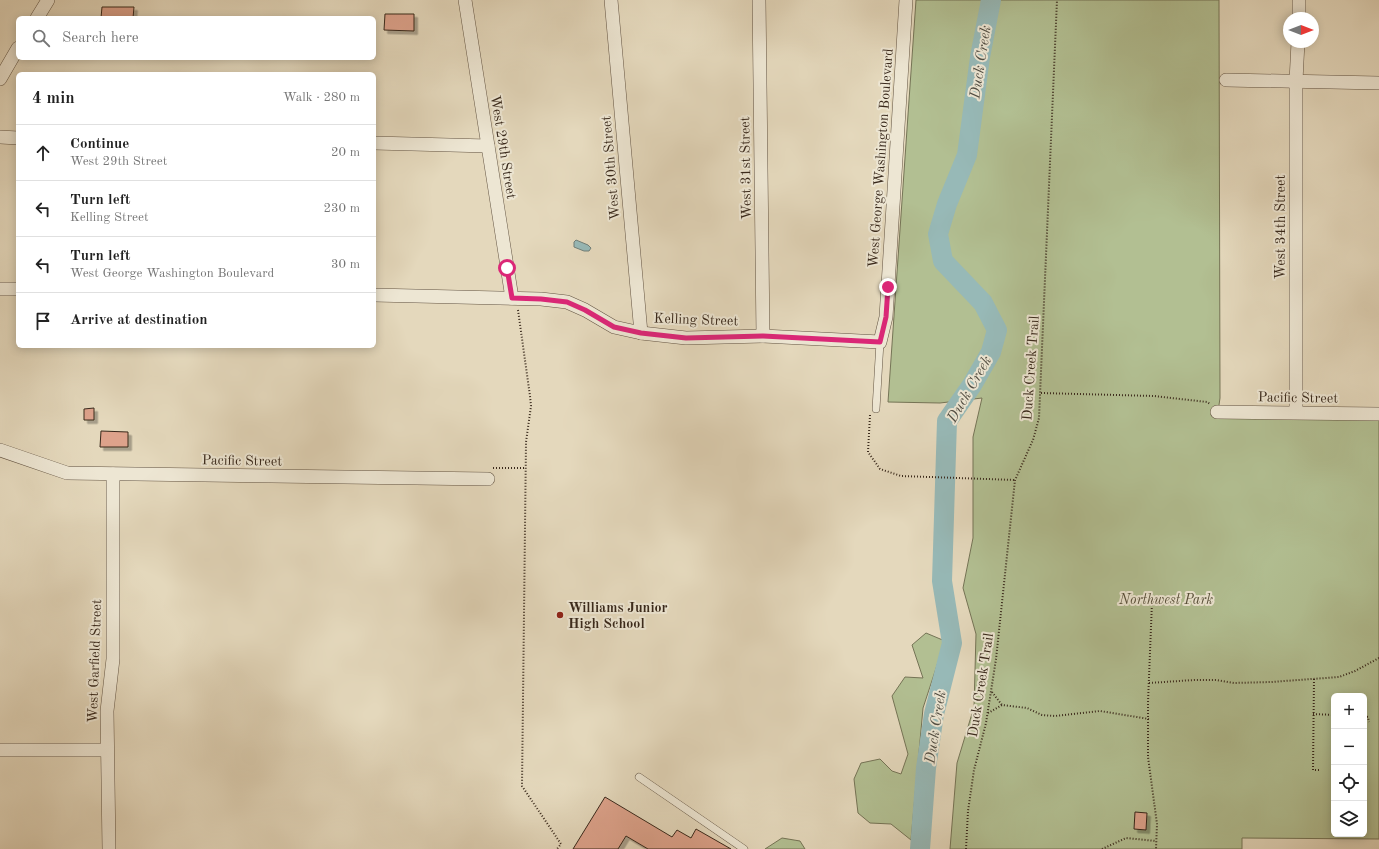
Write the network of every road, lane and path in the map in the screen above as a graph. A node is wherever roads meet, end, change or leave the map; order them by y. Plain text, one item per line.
1 (48, 0) edge
2 (465, 0) edge
3 (611, 0) edge
4 (759, 0) edge
5 (906, 0) edge
6 (1057, 0) edge
7 (1299, 0) edge
8 (1299, 12) edge
9 (38, 16) edge
10 (1298, 48) edge
11 (16, 51) edge
12 (0, 79) edge
13 (1226, 80) dead end
14 (1296, 82) junction
15 (1379, 83) edge
16 (0, 138) edge
17 (16, 138) edge
18 (376, 143) edge
19 (488, 146) junction
20 (0, 289) edge
21 (16, 289) edge
22 (376, 295) edge
23 (512, 298) junction
24 (641, 333) junction
25 (763, 336) junction
26 (880, 342) junction
27 (1041, 393) junction
28 (876, 408) joint
29 (1217, 412) joint
30 (1296, 412) junction
31 (1379, 414) edge
32 (0, 450) edge
33 (526, 468) junction
34 (113, 474) junction
35 (488, 479) joint
36 (1015, 480) junction
37 (1152, 602) dead end
38 (1379, 658) edge
39 (1314, 679) junction
40 (1149, 683) junction
41 (991, 691) junction
42 (1002, 705) junction
43 (988, 713) junction
44 (1313, 714) junction
45 (1331, 715) edge
46 (1367, 717) edge
47 (1149, 719) junction
48 (1369, 722) dead end
49 (0, 750) edge
50 (108, 750) junction
51 (1319, 770) dead end
52 (639, 777) dead end
53 (1156, 841) junction
54 (109, 849) edge
55 (557, 849) edge
56 (744, 849) edge
57 (966, 849) edge
58 (1102, 849) edge
59 (1156, 849) edge

1 - 9 street
2 - 19 street, West 29th Street
3 - 24 street, West 30th Street
4 - 25 street, West 31st Street
5 - 26 street, West George Washington Boulevard
6 - 27 path, Duck Creek Trail
7 - 8 street
10 - 14 street, West 34th Street
11 - 12 street
13 - 14 street
14 - 15 street
14 - 30 street, West 34th Street
16 - 17 street
18 - 19 street
19 - 23 street, West 29th Street
20 - 21 street
22 - 23 street, Kelling Street
23 - 24 street, Kelling Street
23 - 33 path
24 - 25 street, Kelling Street
25 - 26 street, Kelling Street
26 - 28 lane
27 - 29 path
27 - 36 path, Duck Creek Trail
28 - 36 path
29 - 30 street, Pacific Street
30 - 31 street, Pacific Street
32 - 34 street, Pacific Street
33 - 35 path
33 - 55 path
34 - 35 street, Pacific Street
34 - 50 street, West Garfield Street
36 - 41 path, Duck Creek Trail
37 - 40 path
38 - 39 path
39 - 40 path
39 - 44 path
40 - 47 path
41 - 42 path
41 - 43 path, Duck Creek Trail
42 - 43 path
42 - 47 path
43 - 57 path, Duck Creek Trail
44 - 45 path
44 - 51 path
46 - 48 path
47 - 53 path
49 - 50 street
50 - 54 street, West Garfield Street
52 - 56 lane
53 - 58 path
53 - 59 path

